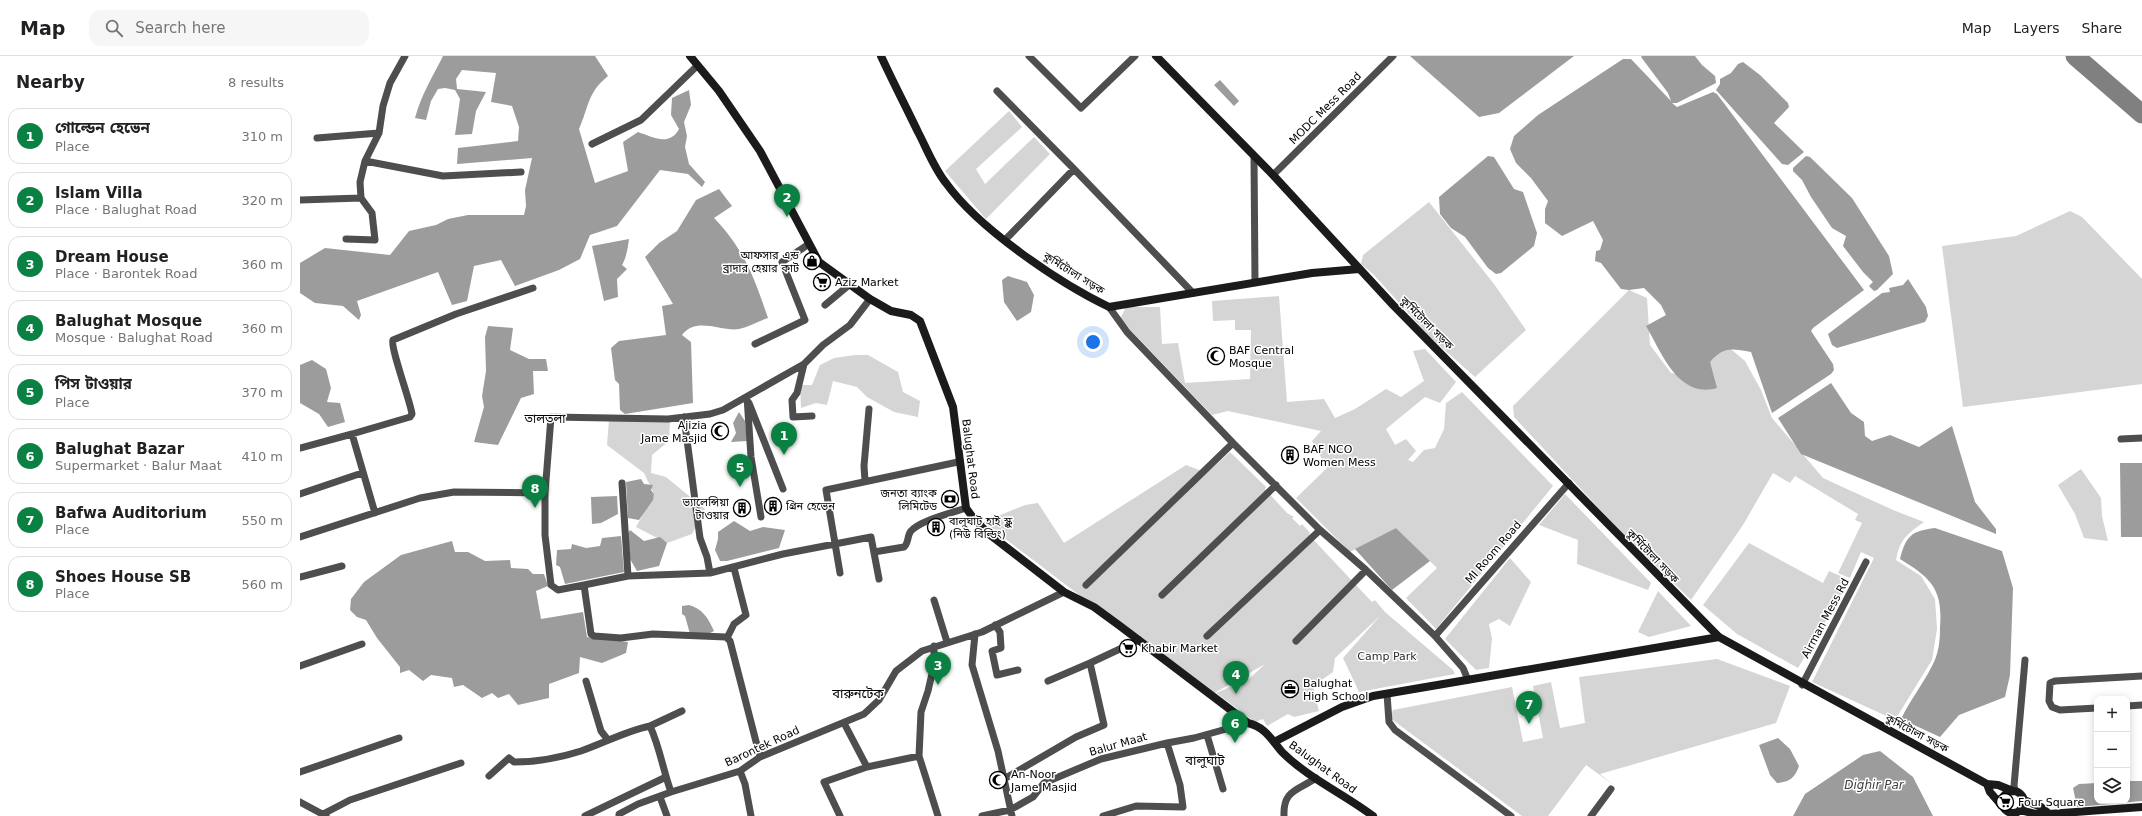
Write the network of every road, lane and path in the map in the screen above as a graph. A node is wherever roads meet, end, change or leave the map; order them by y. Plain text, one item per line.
1 (690, 56) edge
2 (881, 56) edge
3 (1029, 56) edge
4 (1135, 56) edge
5 (1156, 56) edge
6 (1392, 56) edge
7 (403, 57) edge
8 (697, 66) junction
9 (997, 91) dead end
10 (379, 133) junction
11 (317, 138) dead end
12 (592, 144) dead end
13 (1254, 156) junction
14 (365, 161) junction
15 (1074, 169) junction
16 (522, 172) dead end
17 (1273, 175) junction
18 (361, 198) junction
19 (300, 200) edge
20 (346, 239) dead end
21 (1005, 240) junction
22 (809, 244) junction
23 (1359, 269) junction
24 (1255, 282) junction
25 (848, 285) junction
26 (533, 288) dead end
27 (1193, 293) junction
28 (870, 299) junction
29 (825, 305) dead end
30 (1109, 307) junction
31 (756, 344) dead end
32 (804, 364) junction
33 (746, 397) junction
34 (869, 409) dead end
35 (812, 416) dead end
36 (684, 417) junction
37 (352, 434) junction
38 (2142, 438) edge
39 (2121, 439) dead end
40 (1233, 443) junction
41 (300, 448) edge
42 (958, 462) junction
43 (362, 473) junction
44 (865, 481) junction
45 (1569, 483) junction
46 (622, 484) dead end
47 (1276, 485) junction
48 (783, 489) dead end
49 (545, 492) junction
50 (300, 494) edge
51 (966, 508) junction
52 (375, 513) junction
53 (761, 517) dead end
54 (1320, 530) junction
55 (300, 537) edge
56 (835, 544) junction
57 (874, 552) junction
58 (1866, 562) dead end
59 (342, 566) dead end
60 (734, 568) junction
61 (1366, 570) junction
62 (710, 573) junction
63 (840, 573) dead end
64 (628, 576) junction
65 (300, 577) edge
66 (879, 579) dead end
67 (1086, 584) dead end
68 (584, 585) junction
69 (1064, 592) junction
70 (1162, 595) dead end
71 (934, 600) dead end
72 (995, 625) junction
73 (975, 634) junction
74 (1207, 636) dead end
75 (1435, 636) junction
76 (1719, 637) junction
77 (727, 638) junction
78 (1139, 640) junction
79 (1296, 641) dead end
80 (947, 642) junction
81 (362, 644) dead end
82 (934, 646) junction
83 (2026, 660) dead end
84 (1090, 663) junction
85 (300, 666) edge
86 (1018, 670) dead end
87 (2142, 676) edge
88 (1468, 680) junction
89 (586, 681) dead end
90 (1048, 681) dead end
91 (1802, 685) junction
92 (1387, 694) junction
93 (2142, 705) edge
94 (2130, 706) edge
95 (2094, 708) edge
96 (682, 711) dead end
97 (844, 723) junction
98 (1248, 723) junction
99 (650, 726) junction
100 (1207, 735) junction
101 (399, 738) dead end
102 (608, 740) junction
103 (1274, 742) junction
104 (1167, 743) junction
105 (919, 756) junction
106 (760, 757) junction
107 (461, 763) dead end
108 (867, 767) junction
109 (740, 770) junction
110 (300, 772) edge
111 (489, 776) dead end
112 (666, 777) junction
113 (1316, 778) junction
114 (1004, 779) junction
115 (1987, 784) junction
116 (1223, 788) dead end
117 (1611, 788) dead end
118 (2014, 791) junction
119 (671, 792) junction
120 (660, 797) junction
121 (2024, 800) junction
122 (300, 802) edge
123 (2142, 807) edge
124 (2004, 811) edge
125 (1011, 813) edge
126 (2019, 813) edge
127 (2049, 814) junction
128 (324, 815) edge
129 (585, 816) edge
130 (619, 816) edge
131 (667, 816) edge
132 (751, 816) edge
133 (839, 816) edge
134 (938, 816) edge
135 (982, 816) edge
136 (1103, 816) edge
137 (1284, 816) edge
138 (1373, 816) edge
139 (1512, 816) edge
140 (1592, 816) edge

1 - 8 street, Balughat Road
2 - 21 street, কুর্মিটোলা সড়ক
3 - 4 street
5 - 13 street, কুর্মিটোলা সড়ক
6 - 17 street, MODC Mess Road
7 - 10 street
8 - 12 street
8 - 22 street, Balughat Road
9 - 15 street
10 - 11 street
10 - 14 street
13 - 17 street, কুর্মিটোলা সড়ক
13 - 24 street
14 - 16 street
14 - 18 street
15 - 21 street
15 - 27 street
17 - 23 street, কুর্মিটোলা সড়ক
18 - 19 street
18 - 20 street
21 - 30 street, কুর্মিটোলা সড়ক
22 - 25 street, Balughat Road
22 - 31 street
23 - 24 street, কুর্মিটোলা সড়ক
23 - 45 street, কুর্মিটোলা সড়ক
24 - 27 street, কুর্মিটোলা সড়ক
25 - 28 street, Balughat Road
25 - 29 street
26 - 37 street
27 - 30 street, কুর্মিটোলা সড়ক
28 - 32 street
28 - 42 street, Balughat Road
30 - 40 street
32 - 33 street
32 - 35 street
33 - 36 street
33 - 48 street
33 - 53 street
34 - 44 street
36 - 49 street
36 - 62 street
37 - 41 street
37 - 43 street
38 - 39 street
40 - 47 street
40 - 67 street
42 - 44 street
42 - 51 street, Balughat Road
43 - 50 street
43 - 52 street
44 - 56 street
45 - 75 street, MI Room Road
45 - 76 street, কুর্মিটোলা সড়ক
46 - 64 street
47 - 54 street
47 - 70 street
49 - 52 street
49 - 68 street
51 - 57 street
51 - 69 street, Balughat Road
52 - 55 street
54 - 61 street
54 - 74 street
56 - 57 street
56 - 60 street
56 - 63 street
57 - 66 street
58 - 91 street, Airman Mess Rd
59 - 65 street
60 - 62 street
60 - 77 street
61 - 75 street
61 - 79 street
62 - 64 street
64 - 68 street
68 - 77 street
69 - 72 street, Barontek Road
69 - 78 street, Balughat Road
71 - 80 street
72 - 73 street, Barontek Road
72 - 86 street
73 - 80 street, Barontek Road
73 - 114 street
75 - 88 street
76 - 88 street
76 - 91 street, কুর্মিটোলা সড়ক
77 - 106 street
78 - 84 street
78 - 98 street, Balughat Road
80 - 82 street, Barontek Road
81 - 85 street
82 - 97 street, Barontek Road
82 - 105 street
83 - 118 street
84 - 90 street
84 - 114 street
87 - 95 street
88 - 92 street
89 - 102 street
91 - 115 street, কুর্মিটোলা সড়ক
92 - 103 street
92 - 139 street
93 - 94 street
96 - 99 street
97 - 106 street, Barontek Road
97 - 108 street
98 - 100 street, Balur Maat
98 - 103 street, Balughat Road
99 - 102 street
99 - 112 street
100 - 104 street, Balur Maat
100 - 116 street
101 - 110 street
102 - 111 street
103 - 113 street, Balughat Road
104 - 125 street, Balur Maat
104 - 136 street
105 - 108 street
105 - 134 street
106 - 109 street, Barontek Road
107 - 128 street
108 - 133 street
109 - 119 street, Barontek Road
109 - 132 street
112 - 119 street
112 - 129 street
113 - 137 street
113 - 138 street, Balughat Road
114 - 125 street
115 - 118 street
115 - 124 street
117 - 140 street
118 - 121 street
118 - 124 street
119 - 120 street, Barontek Road
120 - 130 street, Barontek Road
120 - 131 street
121 - 126 street
121 - 127 street
122 - 128 street
123 - 127 street
124 - 126 street
125 - 135 street, Balur Maat
126 - 127 street

